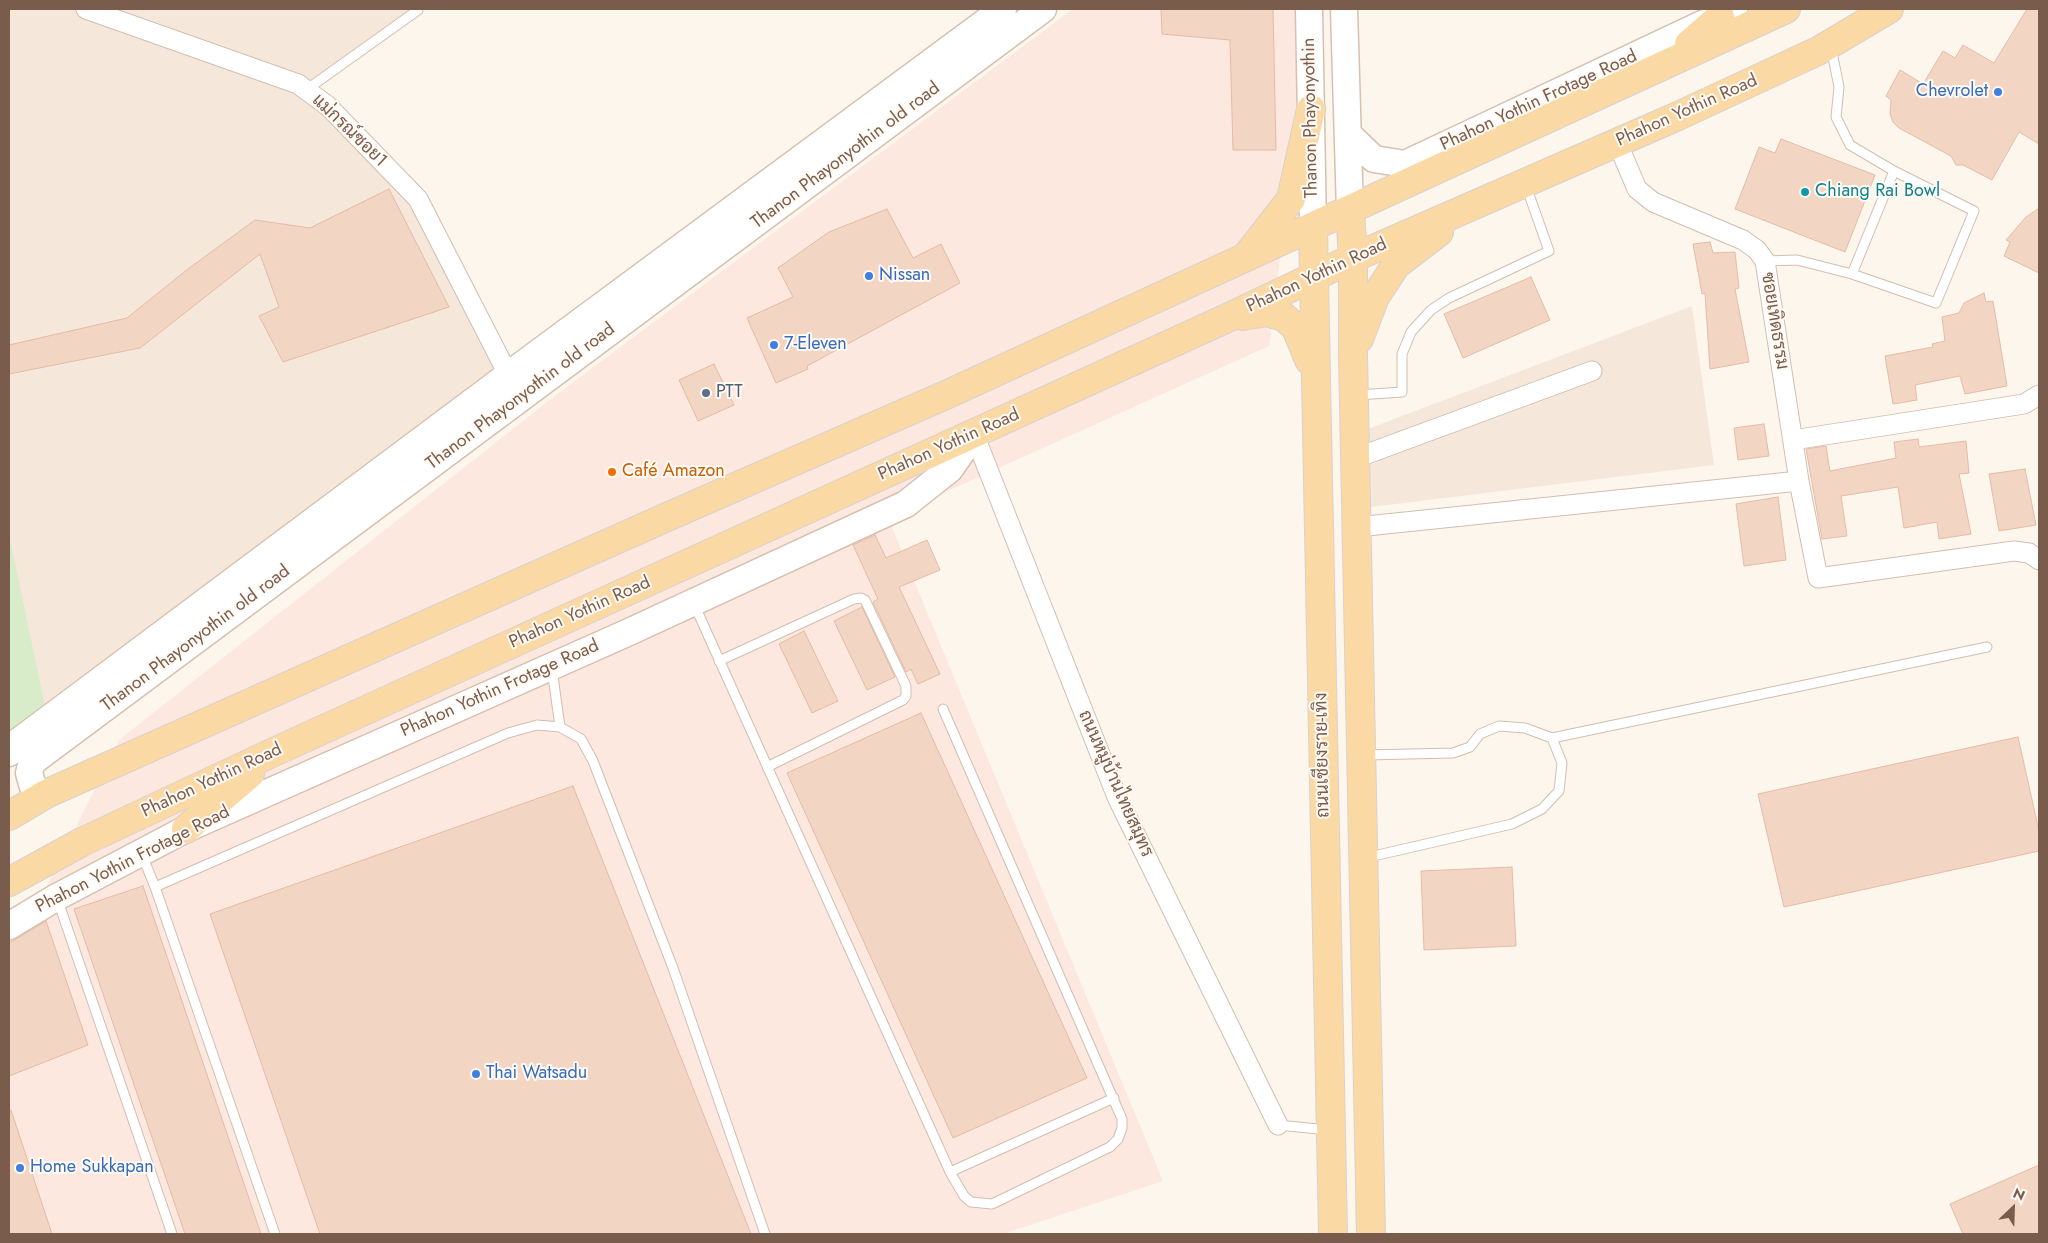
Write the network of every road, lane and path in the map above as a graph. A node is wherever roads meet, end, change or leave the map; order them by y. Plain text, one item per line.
1 (86, 9) edge
2 (1003, 9) edge
3 (1044, 9) edge
4 (1309, 9) edge
5 (1344, 9) edge
6 (1786, 9) edge
7 (1889, 9) edge
8 (418, 10) edge
9 (1727, 13) edge
10 (1830, 44) junction
11 (1667, 64) junction
12 (306, 90) junction
13 (1311, 109) junction
14 (1348, 134) junction
15 (1617, 142) junction
16 (1894, 171) junction
17 (1525, 182) junction
18 (1495, 196) junction
19 (1350, 211) junction
20 (1313, 228) junction
21 (1353, 258) junction
22 (1243, 260) junction
23 (1765, 262) junction
24 (1852, 274) junction
25 (1313, 276) junction
26 (1223, 320) junction
27 (1353, 355) junction
28 (1592, 371) dead end
29 (507, 376) junction
30 (1315, 381) junction
31 (1355, 395) junction
32 (2039, 395) edge
33 (521, 397) junction
34 (974, 434) junction
35 (1793, 440) junction
36 (1356, 458) junction
37 (1799, 481) junction
38 (1357, 527) junction
39 (2039, 560) edge
40 (693, 602) junction
41 (1987, 647) dead end
42 (719, 661) junction
43 (551, 666) junction
44 (943, 708) dead end
45 (560, 727) junction
46 (1552, 738) junction
47 (276, 751) junction
48 (9, 753) edge
49 (1362, 755) junction
50 (766, 767) junction
51 (46, 794) junction
52 (9, 816) edge
53 (186, 829) junction
54 (140, 852) junction
55 (1364, 858) junction
56 (9, 882) edge
57 (155, 887) junction
58 (57, 897) junction
59 (9, 926) edge
60 (1114, 1098) junction
61 (1278, 1125) joint
62 (1331, 1131) junction
63 (950, 1172) junction
64 (172, 1234) edge
65 (275, 1234) edge
66 (766, 1234) edge
67 (1333, 1234) edge
68 (1371, 1234) edge

1 - 12 street, แม่กรณ์ซอย1
2 - 29 main road, Thanon Phayonyothin old road
3 - 33 main road, Thanon Phayonyothin old road
4 - 13 main road, Thanon Phayonyothin
5 - 14 main road, Thanon Phayonyothin
6 - 11 main road
7 - 10 main road, Phahon Yothin Road
8 - 12 lane
9 - 11 main road
9 - 14 main road, Phahon Yothin Frotage Road
10 - 15 main road, Phahon Yothin Road
10 - 16 lane
11 - 19 main road
12 - 29 street, แม่กรณ์ซอย1
13 - 20 main road, Thanon Phayonyothin
13 - 22 main road
14 - 19 main road, Thanon Phayonyothin
15 - 17 main road, Phahon Yothin Road
15 - 23 street, ซอยเทิดธรรม
16 - 24 lane
16 - 24 lane
17 - 18 main road, Phahon Yothin Road
17 - 31 lane
18 - 21 main road, Phahon Yothin Road
18 - 27 main road
19 - 20 main road
19 - 21 main road
20 - 22 main road
20 - 25 main road, ถนนเชียงราย-เทิง
21 - 25 main road, Phahon Yothin Road
21 - 27 main road
22 - 51 main road
23 - 24 lane
23 - 35 street, ซอยเทิดธรรม
25 - 26 main road, Phahon Yothin Road
25 - 30 main road, ถนนเชียงราย-เทิง
26 - 30 main road
26 - 34 main road, Phahon Yothin Road
27 - 31 main road
28 - 36 street
29 - 33 street, แม่กรณ์ซอย1
29 - 48 main road, Thanon Phayonyothin old road
30 - 62 main road, ถนนเชียงราย-เทิง
31 - 36 main road
32 - 35 street
33 - 51 main road, Thanon Phayonyothin old road
34 - 40 main road, Phahon Yothin Frotage Road
34 - 47 main road, Phahon Yothin Road
34 - 61 street, ถนนหมู่บ้านไทยสมุทร
35 - 37 street, ซอยเทิดธรรม
36 - 38 main road
37 - 38 street
37 - 39 street, ซอยเทิดธรรม
38 - 49 main road
40 - 42 lane
40 - 43 main road, Phahon Yothin Frotage Road
41 - 46 lane
42 - 50 lane
42 - 50 lane
43 - 45 lane
43 - 53 main road, Phahon Yothin Frotage Road
44 - 60 lane
45 - 57 lane
45 - 66 lane
46 - 49 lane
46 - 55 lane
47 - 53 main road
47 - 56 main road, Phahon Yothin Road
49 - 55 main road
50 - 63 lane
51 - 52 main road
53 - 54 main road, Phahon Yothin Frotage Road
54 - 57 lane
54 - 58 main road, Phahon Yothin Frotage Road
55 - 68 main road
57 - 65 lane
58 - 59 main road, Phahon Yothin Frotage Road
58 - 64 lane
60 - 63 lane
60 - 63 lane
61 - 62 lane
62 - 67 main road, ถนนเชียงราย-เทิง

